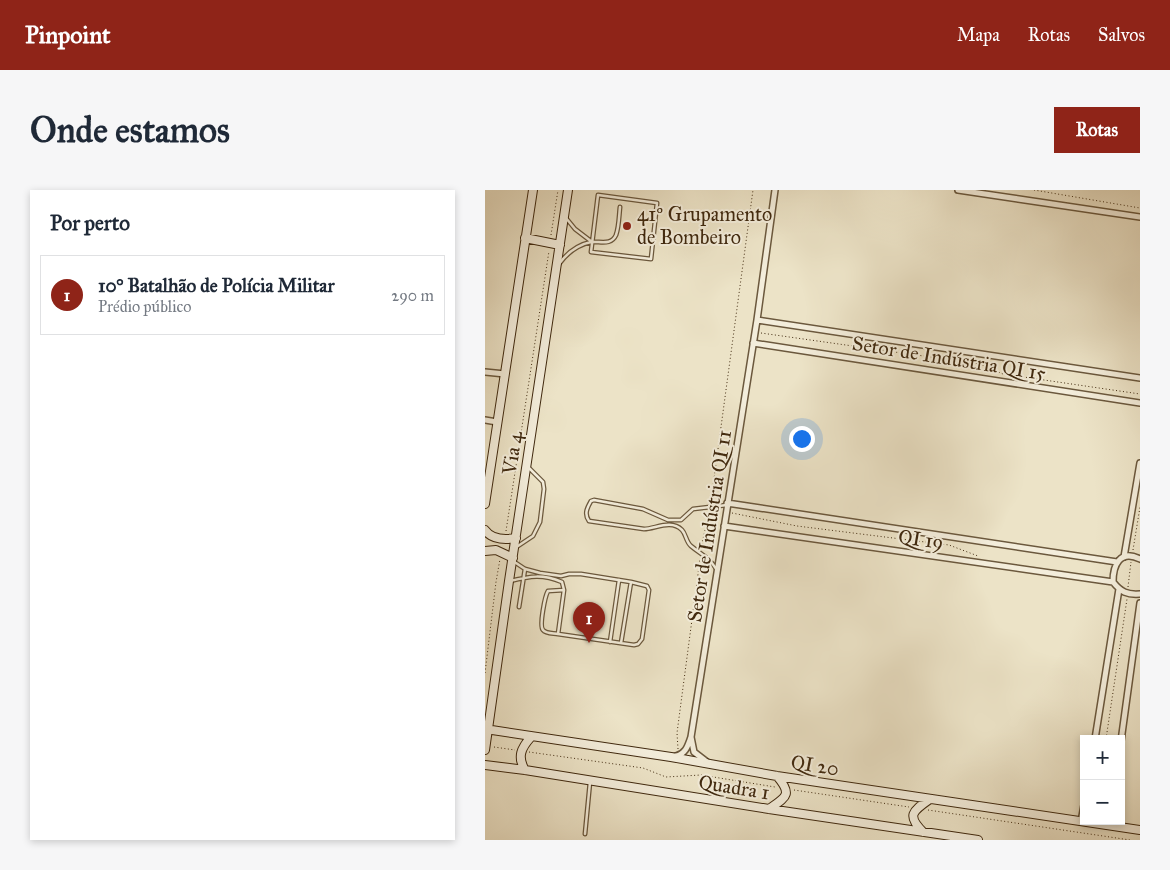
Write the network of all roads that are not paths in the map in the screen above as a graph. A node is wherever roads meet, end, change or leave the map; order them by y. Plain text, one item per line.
1 (533, 190) edge
2 (568, 190) edge
3 (775, 190) edge
4 (958, 190) edge
5 (620, 207) dead end
6 (565, 215) junction
7 (1140, 217) edge
8 (525, 238) junction
9 (592, 242) junction
10 (560, 245) junction
11 (556, 269) junction
12 (757, 320) junction
13 (753, 343) junction
14 (485, 372) edge
15 (505, 374) junction
16 (1140, 378) edge
17 (1140, 402) edge
18 (485, 420) edge
19 (497, 422) junction
20 (1140, 463) edge
21 (527, 465) junction
22 (485, 504) edge
23 (727, 504) junction
24 (724, 526) junction
25 (485, 530) edge
26 (516, 538) junction
27 (514, 549) junction
28 (485, 551) edge
29 (1124, 557) junction
30 (513, 559) junction
31 (1140, 559) edge
32 (1117, 562) junction
33 (525, 569) junction
34 (718, 571) junction
35 (524, 577) junction
36 (619, 580) junction
37 (509, 581) junction
38 (631, 582) junction
39 (1113, 582) junction
40 (564, 590) junction
41 (1119, 590) junction
42 (1140, 594) edge
43 (1140, 603) edge
44 (519, 608) dead end
45 (558, 634) junction
46 (610, 642) junction
47 (621, 643) junction
48 (487, 730) edge
49 (1096, 735) edge
50 (1122, 735) edge
51 (531, 737) junction
52 (691, 737) junction
53 (486, 746) edge
54 (485, 750) edge
55 (675, 756) junction
56 (709, 763) junction
57 (485, 765) edge
58 (525, 770) junction
59 (777, 776) junction
60 (591, 780) junction
61 (930, 799) junction
62 (769, 809) junction
63 (1080, 822) edge
64 (1115, 825) edge
65 (1140, 830) edge
66 (923, 832) junction
67 (585, 834) dead end
68 (978, 840) edge

1 - 8 street
2 - 6 street, Via 4
3 - 12 street, Setor de Indústria QI 11
4 - 7 street
5 - 9 lane
6 - 9 lane
6 - 10 street, Via 4
8 - 10 street
8 - 15 street
9 - 9 lane
9 - 11 lane
10 - 11 street, Via 4
11 - 21 street, Via 4
12 - 13 street, Setor de Indústria QI 11
12 - 16 street
13 - 17 street, Setor de Indústria QI 15
13 - 23 street, Setor de Indústria QI 11
14 - 15 street
15 - 19 street
18 - 19 street
19 - 22 street
20 - 29 street
21 - 26 street, Via 4
21 - 27 lane
23 - 24 street, Setor de Indústria QI 11
23 - 32 street
23 - 34 lane
24 - 34 street, Setor de Indústria QI 11
24 - 39 street, QI 19
25 - 26 street
26 - 27 street, Via 4
27 - 30 street, Via 4
28 - 30 street
29 - 31 street
29 - 32 street
30 - 33 lane
30 - 37 street, Via 4
32 - 39 street
33 - 35 lane
33 - 36 lane
34 - 52 street, Setor de Indústria QI 11
35 - 37 lane
35 - 40 lane
35 - 44 lane
36 - 38 lane
36 - 46 lane
37 - 48 street, Via 4
38 - 47 lane
38 - 47 lane
39 - 41 street
40 - 45 lane
40 - 45 lane
41 - 42 street
41 - 49 street
43 - 50 street
45 - 46 lane
46 - 47 lane
48 - 51 street, QI 20
48 - 53 street, Via 4
51 - 55 street, QI 20
51 - 58 street
52 - 55 street
52 - 56 street
53 - 54 street, Via 4
55 - 56 street, QI 20
56 - 59 street, QI 20
57 - 58 street, Quadra 1
58 - 60 street, Quadra 1
59 - 61 street, QI 20
59 - 62 street
60 - 62 street, Quadra 1
60 - 67 lane
61 - 63 street, QI 20
61 - 66 street
62 - 66 street, Quadra 1
64 - 65 street, QI 20
66 - 68 street, Quadra 1

